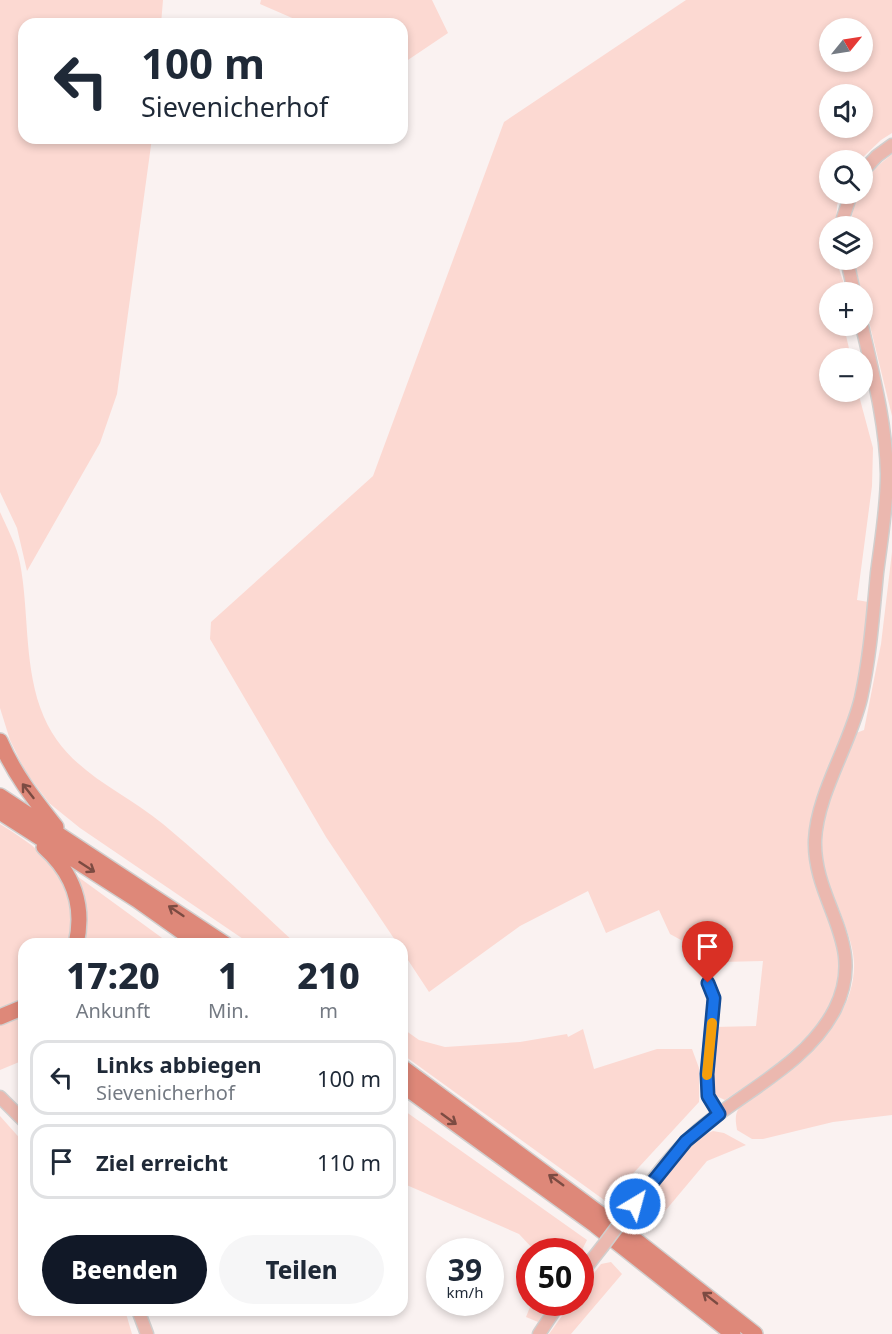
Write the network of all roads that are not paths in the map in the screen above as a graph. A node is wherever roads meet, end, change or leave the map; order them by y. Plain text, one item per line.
1 (892, 145) edge
2 (873, 160) edge
3 (864, 336) edge
4 (0, 741) edge
5 (0, 796) edge
6 (0, 812) edge
7 (20, 824) junction
8 (64, 836) junction
9 (77, 938) edge
10 (191, 938) edge
11 (216, 938) edge
12 (708, 983) dead end
13 (18, 1010) edge
14 (0, 1017) edge
15 (408, 1071) edge
16 (408, 1089) edge
17 (0, 1096) edge
18 (719, 1114) junction
19 (18, 1115) edge
20 (594, 1257) edge
21 (140, 1316) edge
22 (551, 1316) edge
23 (147, 1334) edge
24 (539, 1334) edge
25 (733, 1334) edge
26 (756, 1334) edge

1 - 2 main road
3 - 18 main road
8 -> 4 highway
5 - 8 highway
6 - 7 highway
7 - 9 highway
7 -> 10 highway
11 -> 8 highway
12 - 18 street
13 - 14 highway
26 -> 15 highway
16 -> 25 highway
17 - 19 main road
18 - 20 main road, bridge
21 - 23 main road
22 - 24 main road

